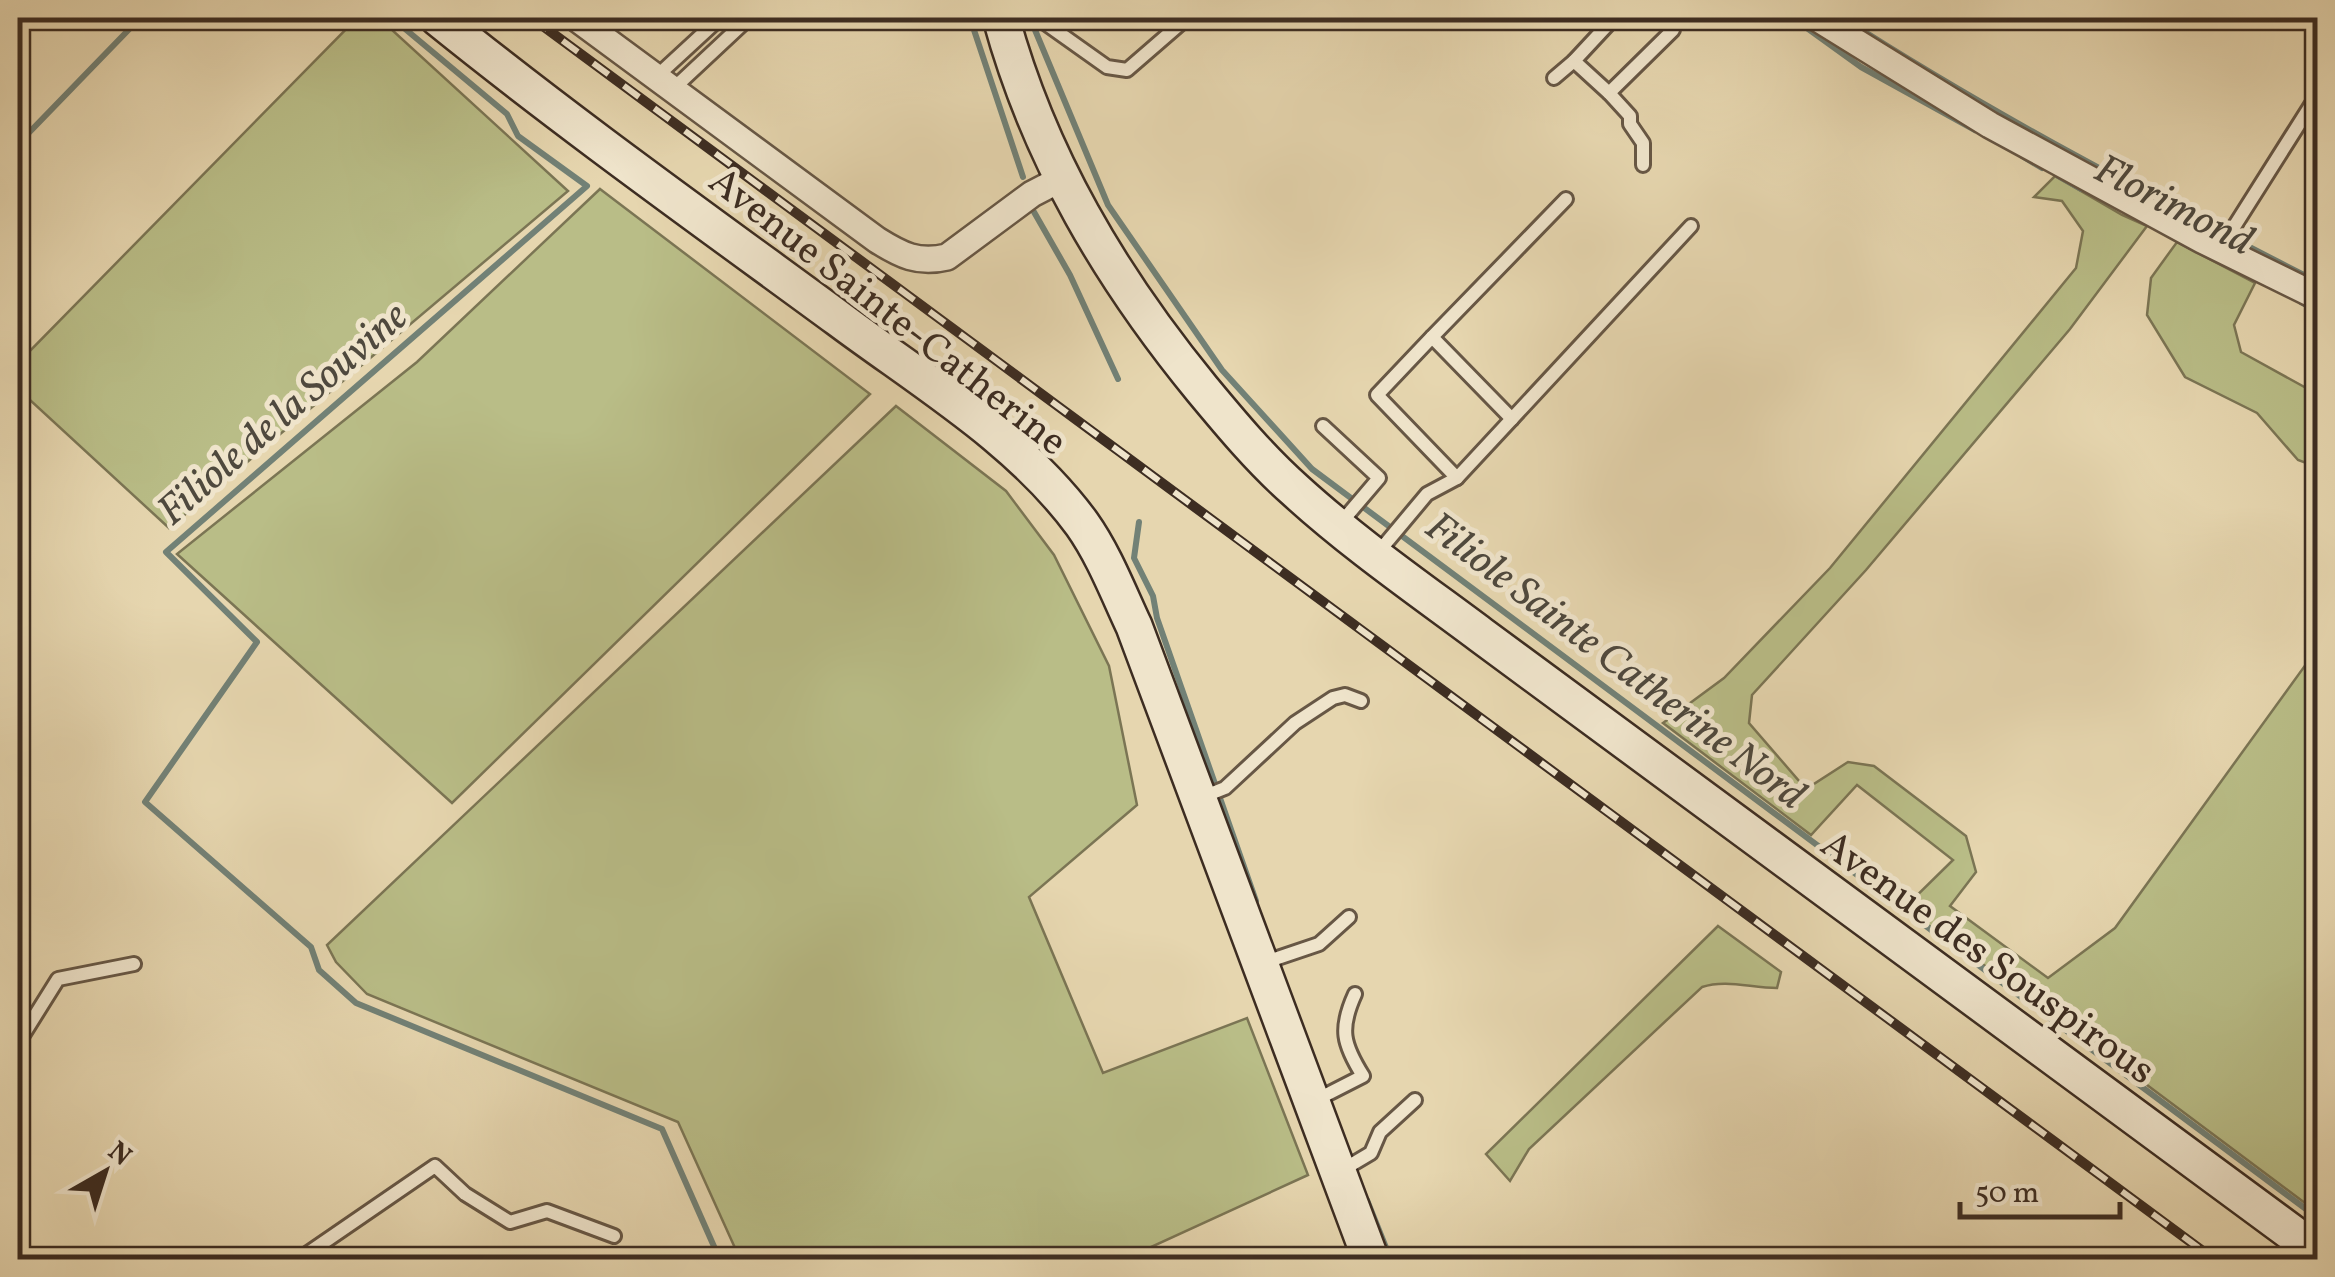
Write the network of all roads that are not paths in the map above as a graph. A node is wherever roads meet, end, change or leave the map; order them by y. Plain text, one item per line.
1 (438, 18) edge
2 (576, 18) edge
3 (720, 18) edge
4 (748, 18) edge
5 (1038, 18) edge
6 (1187, 18) edge
7 (1614, 18) edge
8 (1660, 18) edge
9 (1817, 18) edge
10 (1011, 20) edge
11 (1574, 62) junction
12 (1554, 78) dead end
13 (664, 83) junction
14 (1609, 93) junction
15 (2318, 94) edge
16 (1643, 166) dead end
17 (1061, 179) junction
18 (1566, 199) dead end
19 (1691, 226) dead end
20 (2220, 249) junction
21 (2318, 297) edge
22 (1432, 337) junction
23 (1512, 419) junction
24 (1323, 426) dead end
25 (1457, 478) junction
26 (1337, 526) junction
27 (1375, 556) junction
28 (1361, 701) dead end
29 (1210, 794) junction
30 (1350, 917) dead end
31 (134, 964) dead end
32 (1260, 964) junction
33 (1355, 994) dead end
34 (18, 1043) edge
35 (1415, 1100) dead end
36 (1312, 1102) junction
37 (1338, 1173) junction
38 (614, 1236) dead end
39 (2318, 1252) edge
40 (298, 1260) edge
41 (1371, 1260) edge

1 - 29 main road, Avenue Sainte-Catherine
2 - 13 street
3 - 13 lane
4 - 13 lane
5 - 6 lane
7 - 11 lane
8 - 14 lane
9 - 20 street
10 - 17 main road, Avenue des Souspirous
11 - 12 lane
11 - 14 lane
13 - 17 street
14 - 16 lane
15 - 20 lane
17 - 26 main road, Avenue des Souspirous
18 - 22 lane
19 - 23 lane
20 - 21 street
22 - 23 lane
22 - 25 lane
23 - 25 lane
24 - 26 lane
25 - 27 lane
26 - 27 main road, Avenue des Souspirous
27 - 39 main road, Avenue des Souspirous
28 - 29 lane
29 - 32 main road, Avenue Sainte-Catherine
30 - 32 lane
31 - 34 lane
32 - 36 main road, Avenue Sainte-Catherine
33 - 36 lane
35 - 37 lane
36 - 37 main road, Avenue Sainte-Catherine
37 - 41 main road, Avenue Sainte-Catherine
38 - 40 lane

